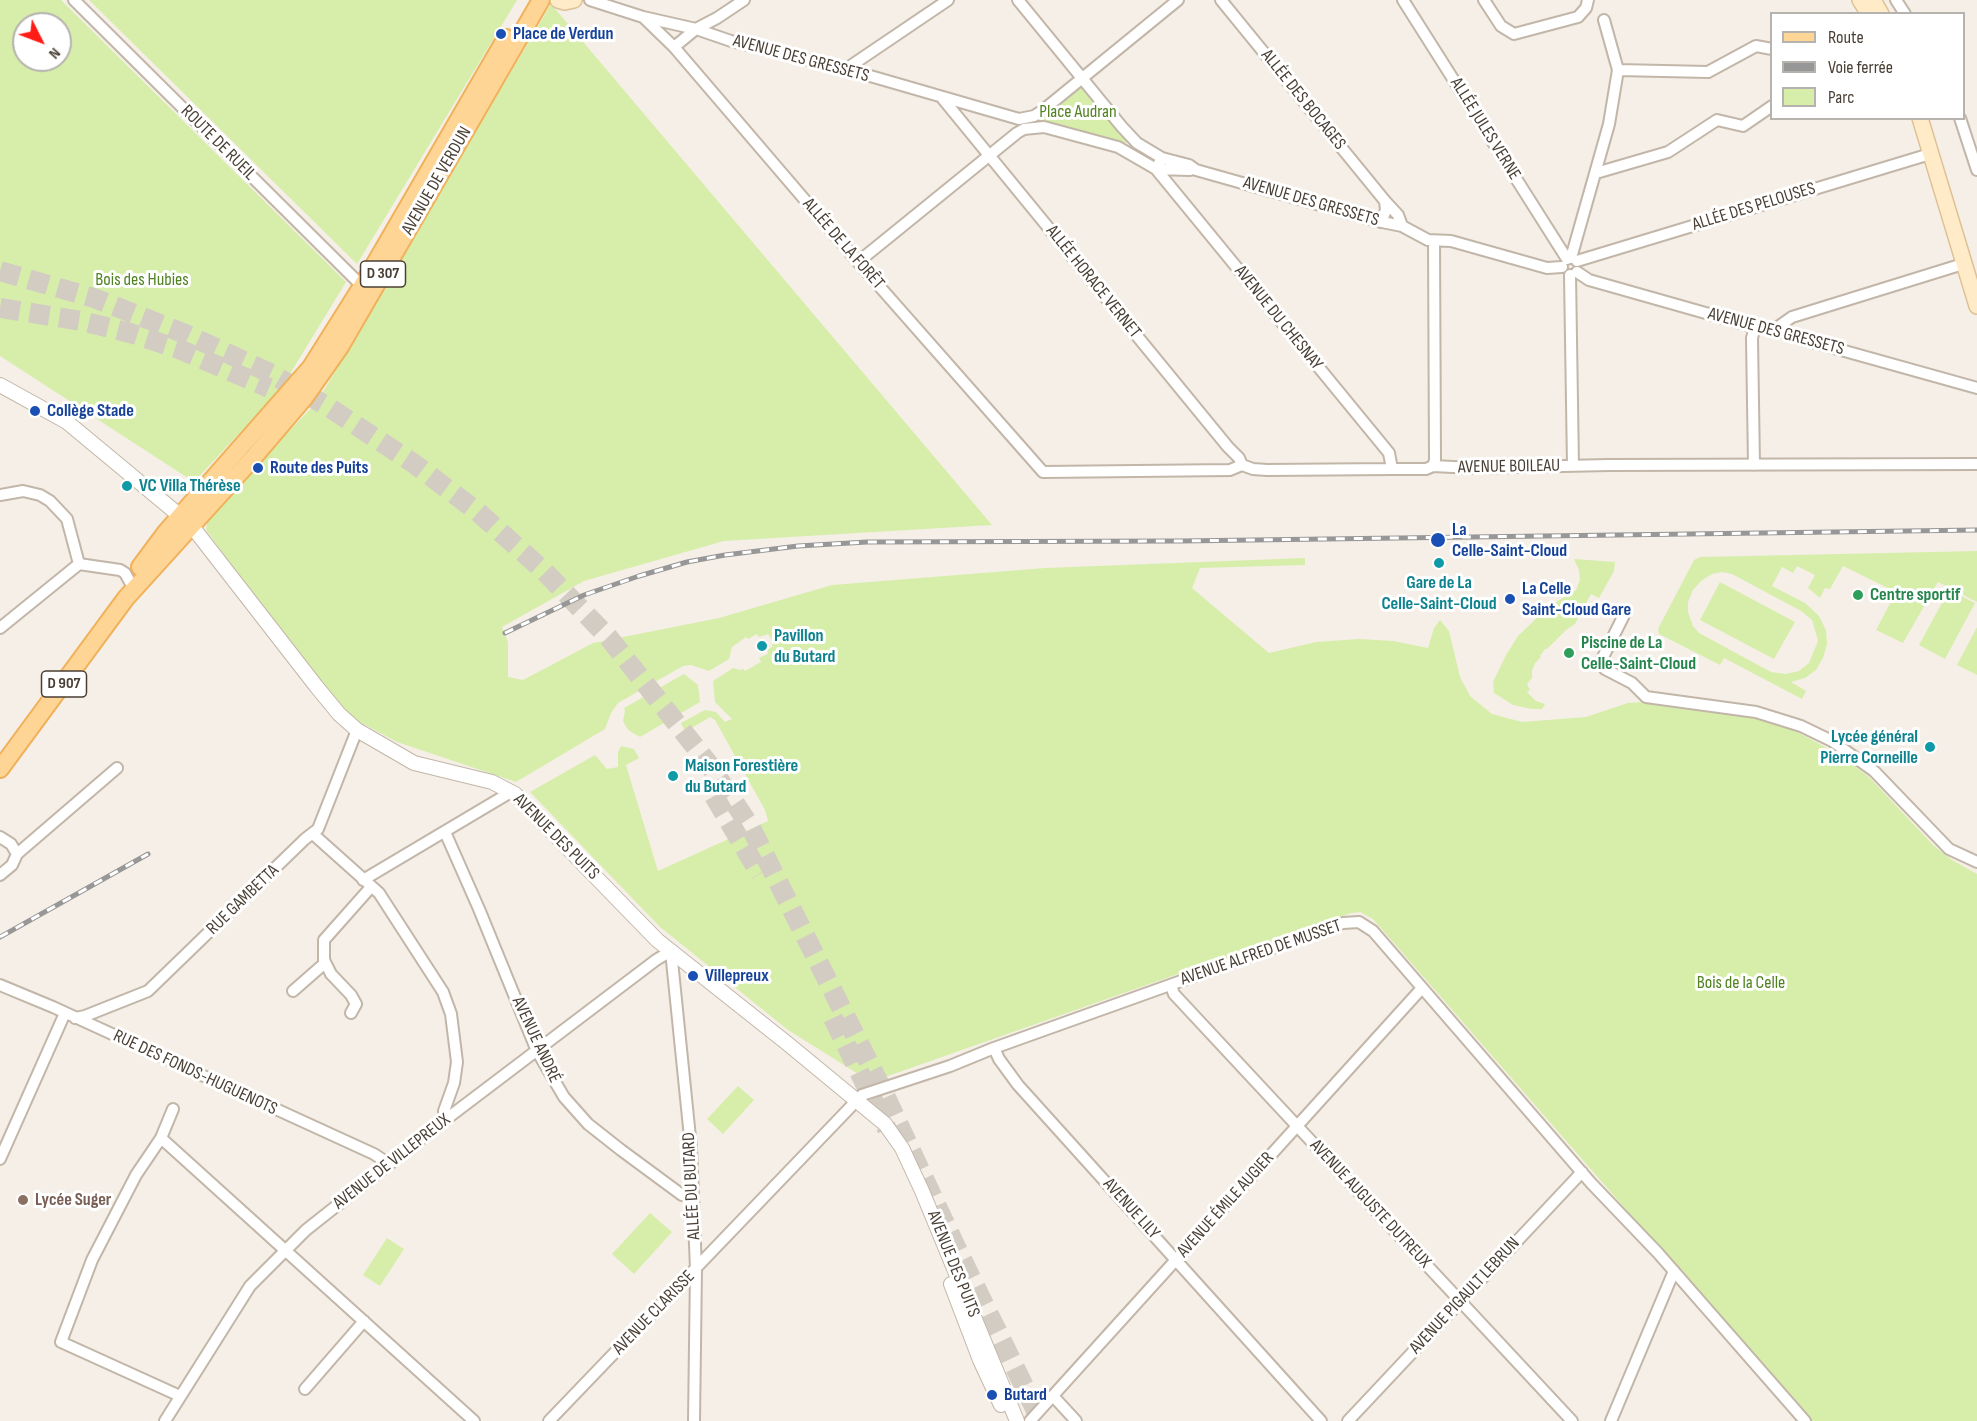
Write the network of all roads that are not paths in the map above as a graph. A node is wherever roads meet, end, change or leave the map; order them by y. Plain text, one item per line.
1 (74, 0) edge
2 (529, 0) edge
3 (541, 0) edge
4 (558, 0) edge
5 (574, 0) edge
6 (591, 0) edge
7 (744, 0) edge
8 (948, 0) edge
9 (1018, 0) edge
10 (1178, 0) edge
11 (1221, 0) edge
12 (1402, 0) edge
13 (1484, 0) edge
14 (1588, 0) edge
15 (643, 17) junction
16 (1604, 20) dead end
17 (696, 29) junction
18 (674, 47) junction
19 (1770, 49) edge
20 (846, 69) junction
21 (1618, 70) junction
22 (1083, 77) junction
23 (943, 99) junction
24 (1770, 107) edge
25 (1921, 120) edge
26 (1930, 120) edge
27 (1961, 120) edge
28 (1130, 136) junction
29 (1118, 147) junction
30 (990, 154) junction
31 (1930, 154) junction
32 (1157, 156) junction
33 (1156, 169) junction
34 (1196, 170) junction
35 (1977, 170) edge
36 (1596, 173) junction
37 (1385, 201) junction
38 (1382, 222) junction
39 (1402, 226) junction
40 (1434, 240) junction
41 (858, 262) junction
42 (1963, 264) junction
43 (1571, 265) junction
44 (1977, 277) edge
45 (362, 286) junction
46 (1977, 306) edge
47 (1755, 327) junction
48 (1775, 329) junction
49 (0, 385) edge
50 (1977, 388) edge
51 (1242, 465) junction
52 (1754, 465) junction
53 (1977, 465) edge
54 (1433, 466) junction
55 (1573, 466) junction
56 (1392, 470) junction
57 (1043, 472) joint
58 (0, 495) edge
59 (186, 520) junction
60 (79, 564) junction
61 (128, 590) junction
62 (1626, 611) dead end
63 (0, 628) edge
64 (357, 730) junction
65 (117, 768) dead end
66 (0, 769) edge
67 (511, 792) junction
68 (445, 832) junction
69 (313, 834) junction
70 (0, 837) edge
71 (17, 854) junction
72 (1977, 862) edge
73 (0, 875) edge
74 (367, 883) junction
75 (670, 951) junction
76 (325, 963) junction
77 (0, 985) edge
78 (1171, 986) junction
79 (1422, 988) junction
80 (293, 992) dead end
81 (351, 1013) dead end
82 (70, 1016) junction
83 (994, 1048) junction
84 (537, 1051) junction
85 (857, 1100) junction
86 (173, 1109) dead end
87 (875, 1116) junction
88 (445, 1120) junction
89 (1297, 1126) junction
90 (161, 1138) junction
91 (0, 1159) edge
92 (387, 1165) junction
93 (1582, 1172) junction
94 (693, 1195) junction
95 (285, 1251) junction
96 (1176, 1260) junction
97 (696, 1269) junction
98 (1674, 1271) junction
99 (1460, 1302) junction
100 (364, 1322) junction
101 (304, 1389) dead end
102 (180, 1396) junction
103 (1053, 1396) junction
104 (165, 1421) edge
105 (474, 1421) edge
106 (549, 1421) edge
107 (694, 1421) edge
108 (1009, 1421) edge
109 (1017, 1421) edge
110 (1030, 1421) edge
111 (1076, 1421) edge
112 (1320, 1421) edge
113 (1348, 1421) edge
114 (1572, 1421) edge
115 (1611, 1421) edge
116 (1804, 1421) edge

1 - 45 street, ROUTE DE RUEIL
2 - 45 main road, AVENUE DE VERDUN / D 307
3 - 59 main road, AVENUE DE VERDUN / D 307
4 - 5 main road
6 - 15 street, AVENUE DES GRESSETS
7 - 17 street
8 - 20 street
9 - 22 street
10 - 22 street
11 - 37 street, ALLÉE DES BOCAGES
12 - 43 street, ALLÉE JULES VERNE
13 - 14 street
15 - 17 street, AVENUE DES GRESSETS
15 - 18 street, ALLÉE DE LA FORÊT
16 - 21 street
17 - 18 street
17 - 20 street, AVENUE DES GRESSETS
18 - 41 street, ALLÉE DE LA FORÊT
19 - 21 street
20 - 23 street, AVENUE DES GRESSETS
21 - 36 street
22 - 23 street, AVENUE DES GRESSETS
22 - 28 street
23 - 30 street, ALLÉE HORACE VERNET
24 - 36 street
25 - 31 main road
26 - 44 main road
27 - 35 street
28 - 29 street
28 - 32 street
29 - 30 street, AVENUE DES GRESSETS
29 - 33 street, AVENUE DES GRESSETS
30 - 41 street
30 - 51 street, ALLÉE HORACE VERNET
31 - 42 main road
31 - 43 street, ALLÉE DES PELOUSES
32 - 33 street
32 - 34 street, AVENUE DES GRESSETS
33 - 34 street, AVENUE DES GRESSETS
33 - 56 street, AVENUE DU CHESNAY
34 - 38 street, AVENUE DES GRESSETS
36 - 43 street
37 - 38 street
37 - 39 street, ALLÉE DES BOCAGES
38 - 39 street, AVENUE DES GRESSETS
39 - 40 street, AVENUE DES GRESSETS
40 - 43 street, AVENUE DES GRESSETS
40 - 54 street
41 - 57 street, ALLÉE DE LA FORÊT
42 - 46 main road
42 - 48 street
43 - 47 street, AVENUE DES GRESSETS
43 - 55 street
45 - 59 main road, AVENUE DE VERDUN / D 307
47 - 48 street, AVENUE DES GRESSETS
47 - 52 street
48 - 50 street, AVENUE DES GRESSETS
49 - 59 street, AVENUE DES PUITS
51 - 56 street, AVENUE BOILEAU
51 - 57 street, AVENUE BOILEAU
52 - 53 street, AVENUE BOILEAU
52 - 55 street, AVENUE BOILEAU
54 - 55 street, AVENUE BOILEAU
54 - 56 street, AVENUE BOILEAU
58 - 60 street
59 - 61 main road, D 907
59 - 64 street, AVENUE DES PUITS
60 - 61 street
60 - 63 street
61 - 66 main road, D 907
62 - 72 street
64 - 67 street, AVENUE DES PUITS
64 - 69 street, RUE GAMBETTA
65 - 71 street
67 - 68 street
67 - 75 street, AVENUE DES PUITS
68 - 74 street
68 - 84 street, AVENUE ANDRÉ
69 - 74 street
69 - 82 street, RUE GAMBETTA
70 - 71 street
71 - 73 street
74 - 76 street
74 - 88 street
75 - 84 street, AVENUE DE VILLEPREUX
75 - 85 street, AVENUE DES PUITS
75 - 94 street, ALLÉE DU BUTARD
76 - 80 street
76 - 81 street
77 - 82 street, RUE DES FONDS-HUGUENOTS
78 - 79 street, AVENUE ALFRED DE MUSSET
78 - 83 street, AVENUE ALFRED DE MUSSET
78 - 89 street, AVENUE AUGUSTE DUTREUX
79 - 89 street, AVENUE ÉMILE AUGIER
79 - 93 street, AVENUE ALFRED DE MUSSET
82 - 91 street
82 - 92 street, RUE DES FONDS-HUGUENOTS
83 - 85 street, AVENUE ALFRED DE MUSSET
83 - 96 street, AVENUE LILY
84 - 88 street, AVENUE DE VILLEPREUX
84 - 94 street, AVENUE ANDRÉ
85 - 87 street, AVENUE DES PUITS
85 - 97 street, AVENUE CLARISSE
86 - 90 street
87 - 108 street, AVENUE DES PUITS
87 - 109 street, AVENUE DES PUITS
88 - 92 street, AVENUE DE VILLEPREUX
89 - 96 street, AVENUE ÉMILE AUGIER
89 - 99 street, AVENUE AUGUSTE DUTREUX
90 - 95 street
90 - 102 street
92 - 95 street, AVENUE DE VILLEPREUX
93 - 98 street, AVENUE ALFRED DE MUSSET
93 - 99 street, AVENUE PIGAULT LEBRUN
94 - 97 street, ALLÉE DU BUTARD
95 - 100 street
95 - 102 street, AVENUE DE VILLEPREUX
96 - 103 street, AVENUE ÉMILE AUGIER
96 - 112 street, AVENUE LILY
97 - 106 street, AVENUE CLARISSE
97 - 107 street, ALLÉE DU BUTARD
98 - 115 street
98 - 116 street, AVENUE ALFRED DE MUSSET
99 - 113 street, AVENUE PIGAULT LEBRUN
99 - 114 street, AVENUE AUGUSTE DUTREUX
100 - 101 street
100 - 105 street
102 - 104 street, AVENUE DE VILLEPREUX
103 - 110 street, AVENUE ÉMILE AUGIER
103 - 111 street

